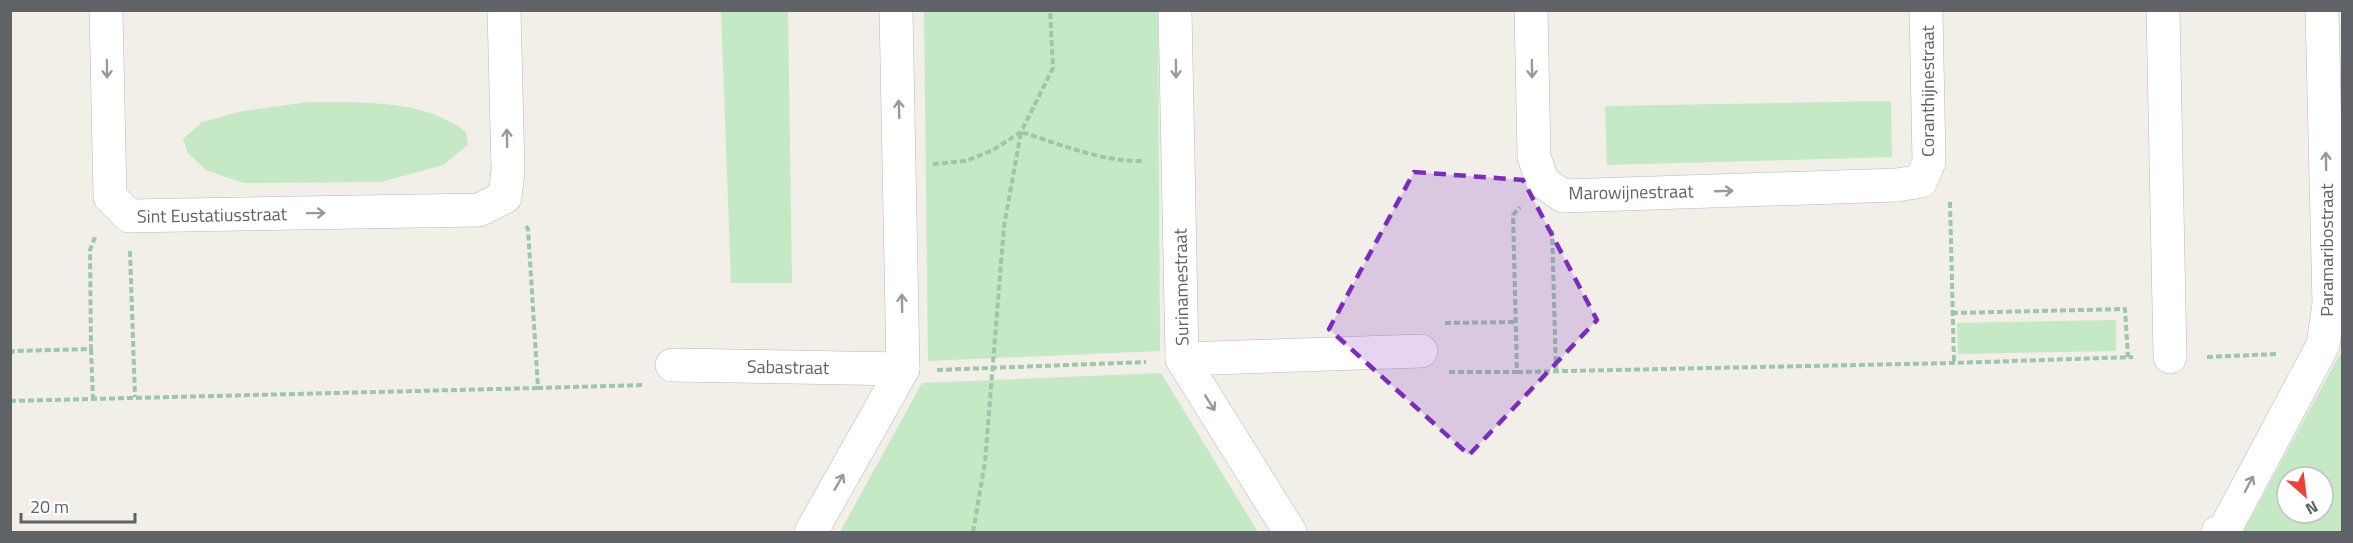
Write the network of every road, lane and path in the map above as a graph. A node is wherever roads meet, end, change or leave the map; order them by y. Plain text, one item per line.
1 (106, 10) edge
2 (504, 10) edge
3 (897, 10) edge
4 (1050, 10) edge
5 (1174, 10) edge
6 (1531, 10) edge
7 (1926, 10) edge
8 (2163, 10) edge
9 (2322, 10) edge
10 (1021, 132) junction
11 (1178, 160) junction
12 (1929, 162) junction
13 (901, 166) junction
14 (1543, 182) junction
15 (1897, 185) joint
16 (505, 197) junction
17 (120, 207) junction
18 (1952, 313) junction
19 (1516, 322) junction
20 (2323, 345) junction
21 (91, 349) junction
22 (1421, 351) junction
23 (10, 354) edge
24 (2128, 357) junction
25 (2170, 357) junction
26 (1182, 359) junction
27 (1954, 363) junction
28 (672, 365) joint
29 (903, 369) junction
30 (994, 369) junction
31 (1556, 371) junction
32 (1517, 372) junction
33 (537, 388) junction
34 (135, 397) junction
35 (93, 398) junction
36 (10, 401) edge
37 (810, 532) edge
38 (973, 532) edge
39 (1290, 532) edge
40 (2218, 532) edge

1 -> 17 street
16 -> 2 street
13 -> 3 street
4 - 10 path
5 -> 11 street, Surinamestraat
6 -> 14 street, Marowijnestraat
7 - 12 street, Coranthijnestraat
8 - 25 street
20 -> 9 street, Paramaribostraat
10 - 11 path
10 - 13 path
10 - 30 path
11 - 26 street, Surinamestraat
12 - 15 street, Coranthijnestraat
12 - 18 path
29 -> 13 street
14 -> 15 street, Marowijnestraat
14 - 19 path
14 - 31 path
17 -> 16 street, Sint Eustatiusstraat
16 - 33 path
17 - 21 path
17 - 34 path
18 - 24 path
18 - 27 path
19 - 22 path
19 - 32 path
20 - 25 path
40 -> 20 street, Paramaribostraat
21 - 23 path
21 - 35 path
22 - 26 street
22 - 32 path
24 - 25 path
24 - 27 path
26 - 30 path
26 -> 39 street, Surinamestraat
27 - 31 path
28 - 29 street, Sabastraat
28 - 33 path
29 - 30 path
37 -> 29 street
30 - 38 path
31 - 32 path
33 - 34 path
34 - 35 path
35 - 36 path

